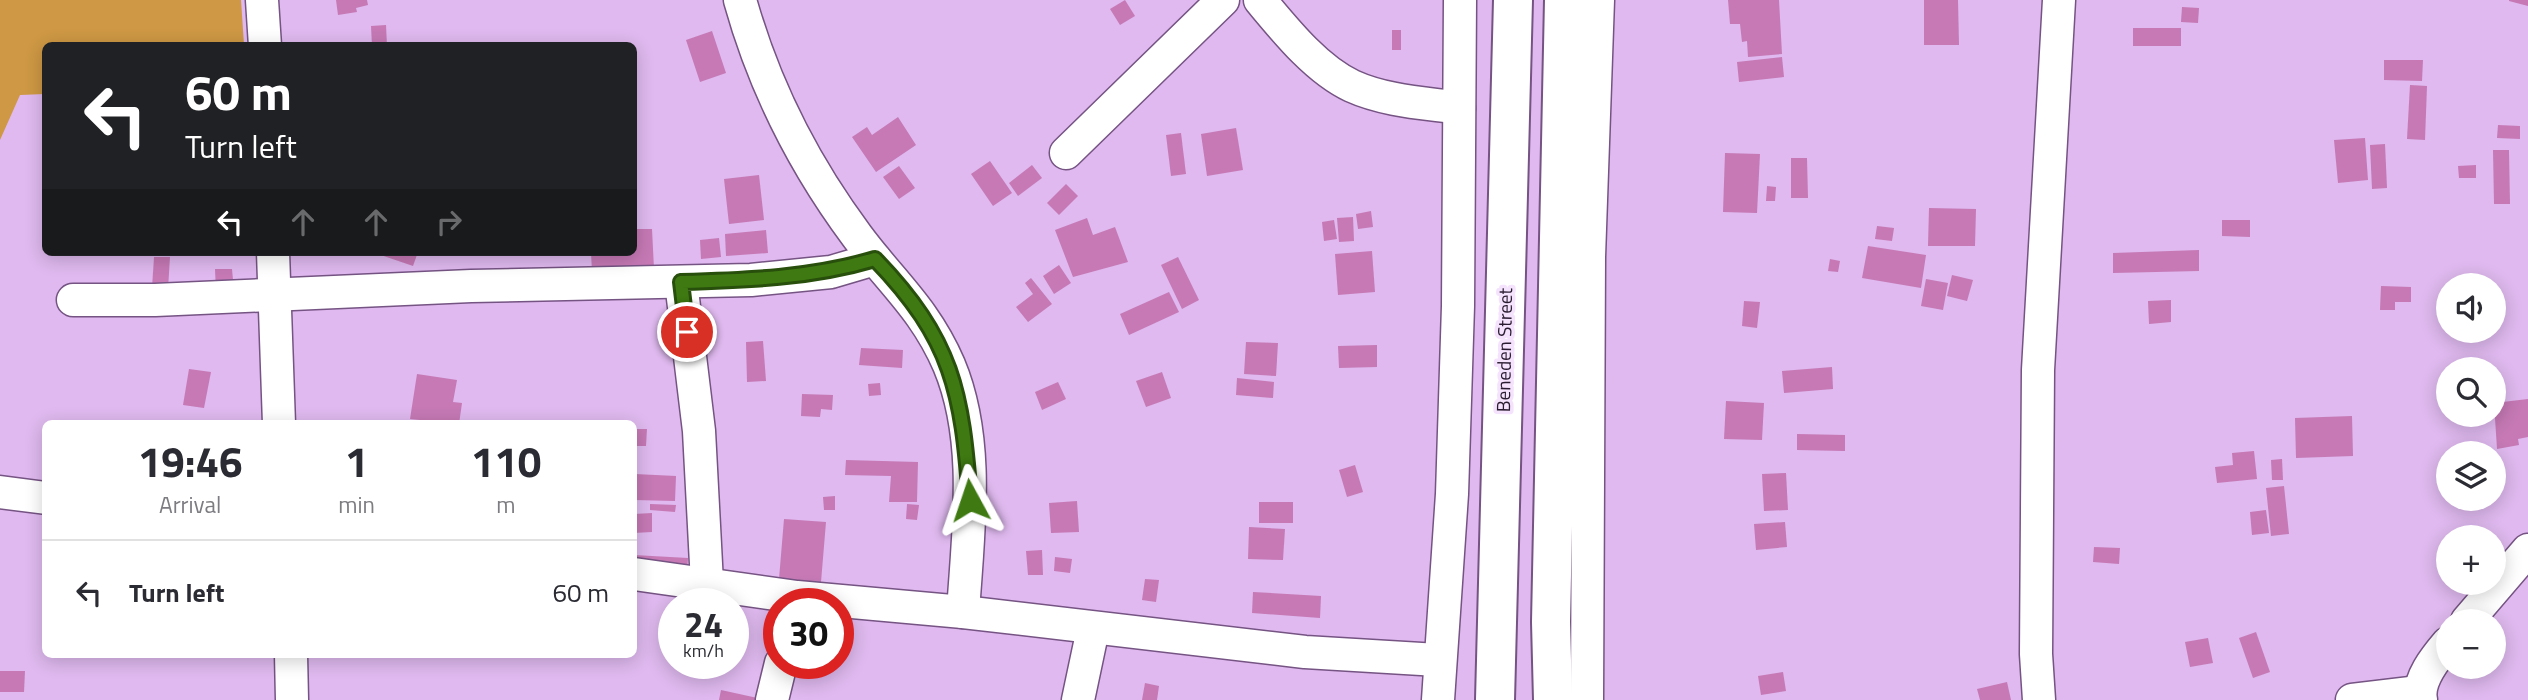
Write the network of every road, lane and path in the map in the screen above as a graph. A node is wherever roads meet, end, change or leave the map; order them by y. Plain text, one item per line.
1 (262, 0) edge
2 (740, 0) edge
3 (1223, 0) edge
4 (1260, 0) edge
5 (1460, 0) edge
6 (1513, 0) edge
7 (1564, 0) edge
8 (1598, 0) edge
9 (2059, 0) edge
10 (265, 42) edge
11 (1459, 108) junction
12 (1066, 153) dead end
13 (273, 256) edge
14 (875, 259) junction
15 (681, 282) junction
16 (275, 296) junction
17 (73, 300) dead end
18 (279, 420) edge
19 (0, 492) edge
20 (42, 497) edge
21 (2528, 550) edge
22 (637, 575) edge
23 (708, 583) junction
24 (763, 594) edge
25 (854, 604) edge
26 (2477, 609) edge
27 (963, 611) junction
28 (1093, 629) junction
29 (290, 658) edge
30 (2436, 658) edge
31 (1438, 660) junction
32 (777, 679) edge
33 (2420, 696) edge
34 (292, 700) edge
35 (772, 700) edge
36 (1078, 700) edge
37 (1438, 700) edge
38 (1495, 700) edge
39 (1553, 700) edge
40 (1587, 700) edge
41 (2039, 700) edge
42 (2352, 700) edge

1 - 10 street
2 - 14 street
3 - 12 street
4 - 11 street
5 - 11 street
6 - 38 main road, Beneden Street
7 - 39 main road
8 - 40 street
9 - 41 street
11 - 31 street
13 - 16 street
14 - 15 street
14 - 27 street
15 - 16 street
15 - 23 street
16 - 17 street
16 - 18 street
19 - 20 street
21 - 26 street
22 - 23 street
23 - 24 street
25 - 27 street
27 - 28 street
28 - 31 street
28 - 36 street
29 - 34 street
30 - 33 street
31 - 37 street
32 - 35 street
33 - 42 street

